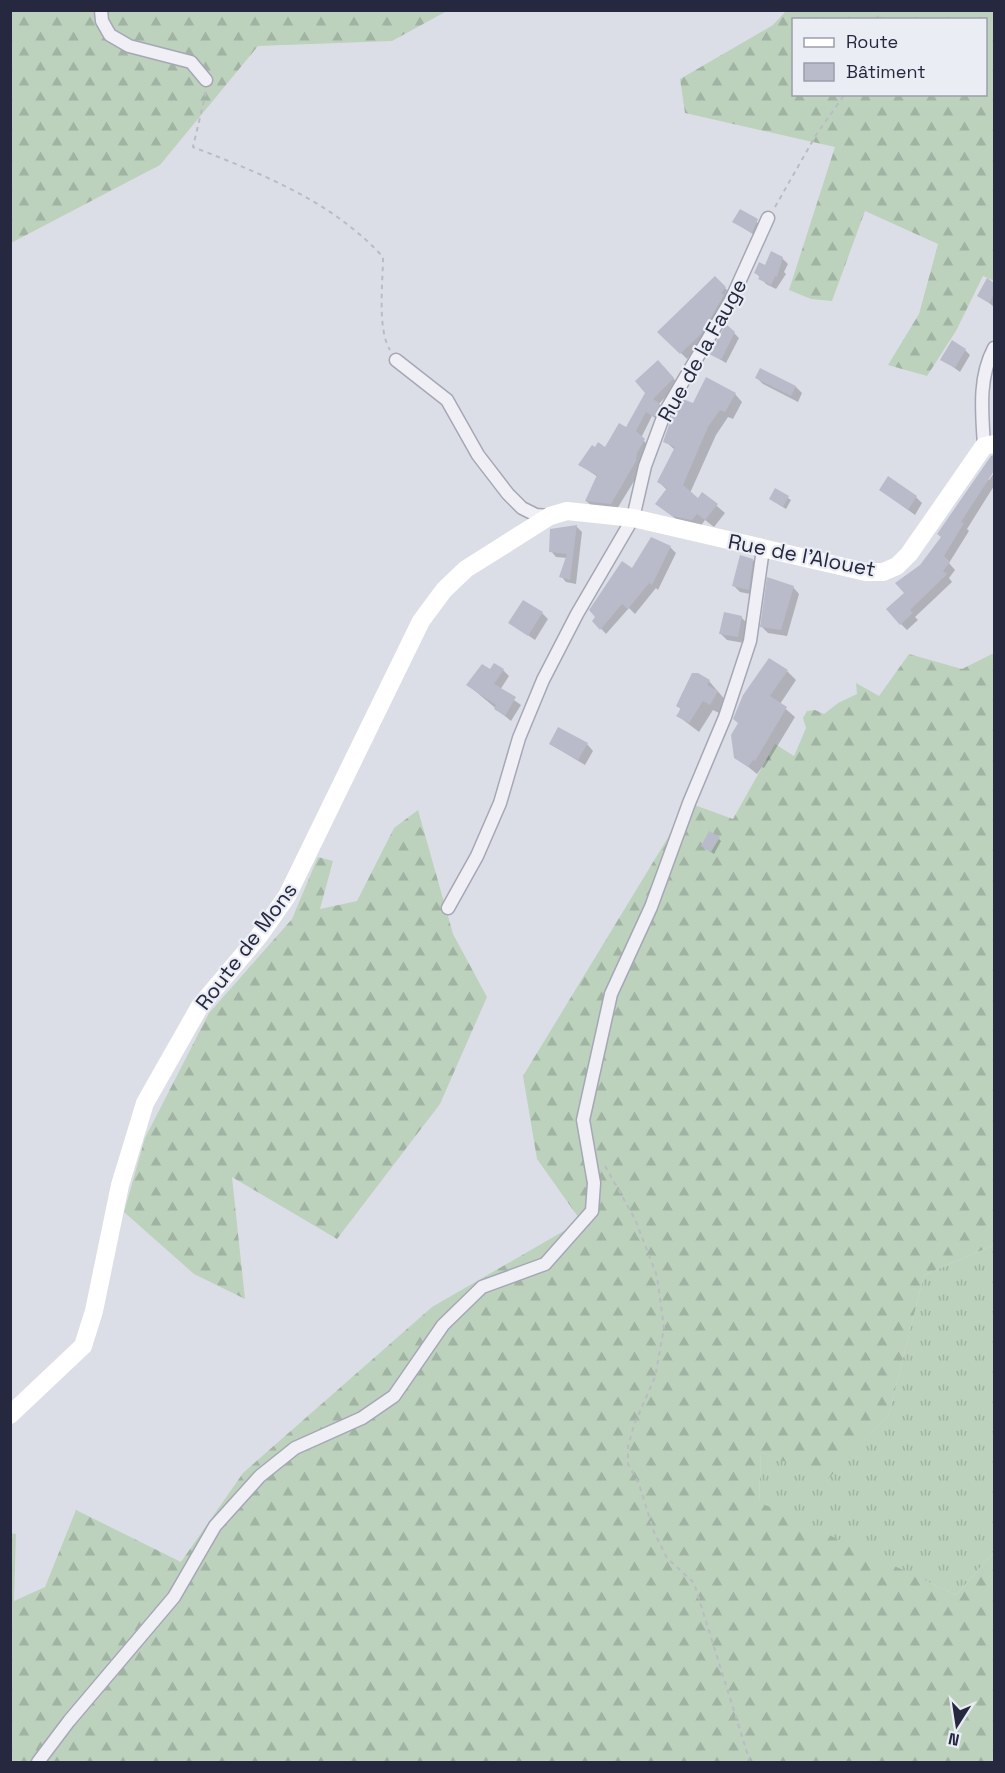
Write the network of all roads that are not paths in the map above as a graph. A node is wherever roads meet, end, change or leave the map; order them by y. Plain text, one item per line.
1 (100, 10) edge
2 (206, 80) road end
3 (768, 218) road end
4 (994, 348) edge
5 (396, 360) road end
6 (989, 445) edge
7 (550, 516) junction
8 (633, 518) junction
9 (763, 549) junction
10 (448, 908) dead end
11 (10, 1415) edge
12 (38, 1762) edge

1 - 2 street
3 - 8 street, Rue de la Fauge
4 - 6 street
5 - 7 street
6 - 9 street, Rue de l'Alouet
7 - 8 street, Rue de l'Alouet
7 - 11 street, Route de Mons
8 - 9 street, Rue de l'Alouet
8 - 10 street, Rue de la Fauge
9 - 12 street

